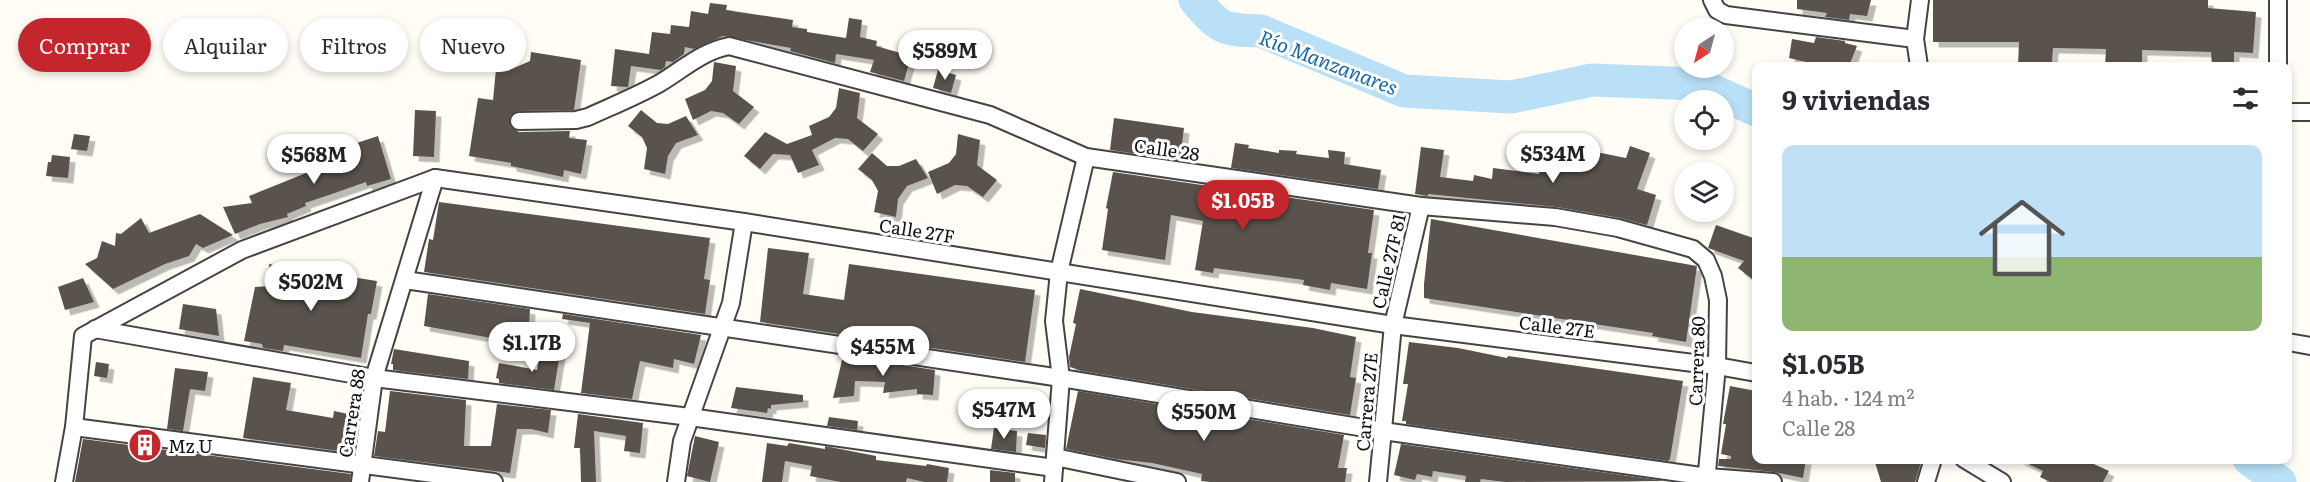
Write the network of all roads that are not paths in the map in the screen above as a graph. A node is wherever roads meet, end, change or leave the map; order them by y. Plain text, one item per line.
1 (1712, 0) edge
2 (1920, 0) edge
3 (2278, 0) edge
4 (1915, 39) junction
5 (1918, 62) edge
6 (2278, 62) edge
7 (2292, 112) edge
8 (2310, 112) edge
9 (519, 122) dead end
10 (1086, 157) junction
11 (435, 178) junction
12 (1421, 206) junction
13 (744, 222) junction
14 (1059, 272) junction
15 (405, 280) junction
16 (1393, 325) junction
17 (95, 329) junction
18 (721, 329) junction
19 (2292, 343) edge
20 (2310, 346) edge
21 (1717, 366) junction
22 (1752, 372) edge
23 (374, 378) junction
24 (1061, 378) junction
25 (690, 417) junction
26 (74, 427) junction
27 (1383, 431) junction
28 (363, 463) junction
29 (1931, 464) edge
30 (1972, 464) edge
31 (1054, 469) edge
32 (1707, 480) edge
33 (64, 482) edge
34 (360, 482) edge
35 (494, 482) edge
36 (676, 482) edge
37 (1177, 482) edge
38 (1378, 482) edge
39 (1773, 482) edge
40 (1926, 482) edge
41 (2002, 482) edge

1 - 4 street
2 - 4 street
3 - 6 street
4 - 5 street
7 - 8 street
9 - 10 street, Calle 28
10 - 12 street, Calle 28
10 - 14 street
11 - 13 street, Calle 27F
11 - 15 street, Carrera 88
11 - 17 street
12 - 16 street, Calle 27F 81
12 - 21 street, Carrera 80
13 - 14 street, Calle 27F
13 - 18 street
14 - 16 street, Calle 27F
14 - 24 street
15 - 18 street
15 - 23 street, Carrera 88
16 - 21 street, Calle 27E
16 - 27 street, Carrera 27E
17 - 23 street
17 - 26 street
18 - 24 street
18 - 25 street
19 - 20 street
21 - 22 street, Calle 27E
21 - 32 street, Carrera 80
23 - 25 street
23 - 28 street, Carrera 88
24 - 27 street
24 - 31 street
25 - 31 street
25 - 36 street
26 - 28 street
26 - 33 street
27 - 32 street
27 - 38 street, Carrera 27E
28 - 34 street, Carrera 88
28 - 35 street
29 - 40 street
30 - 41 street
31 - 37 street
32 - 39 street

